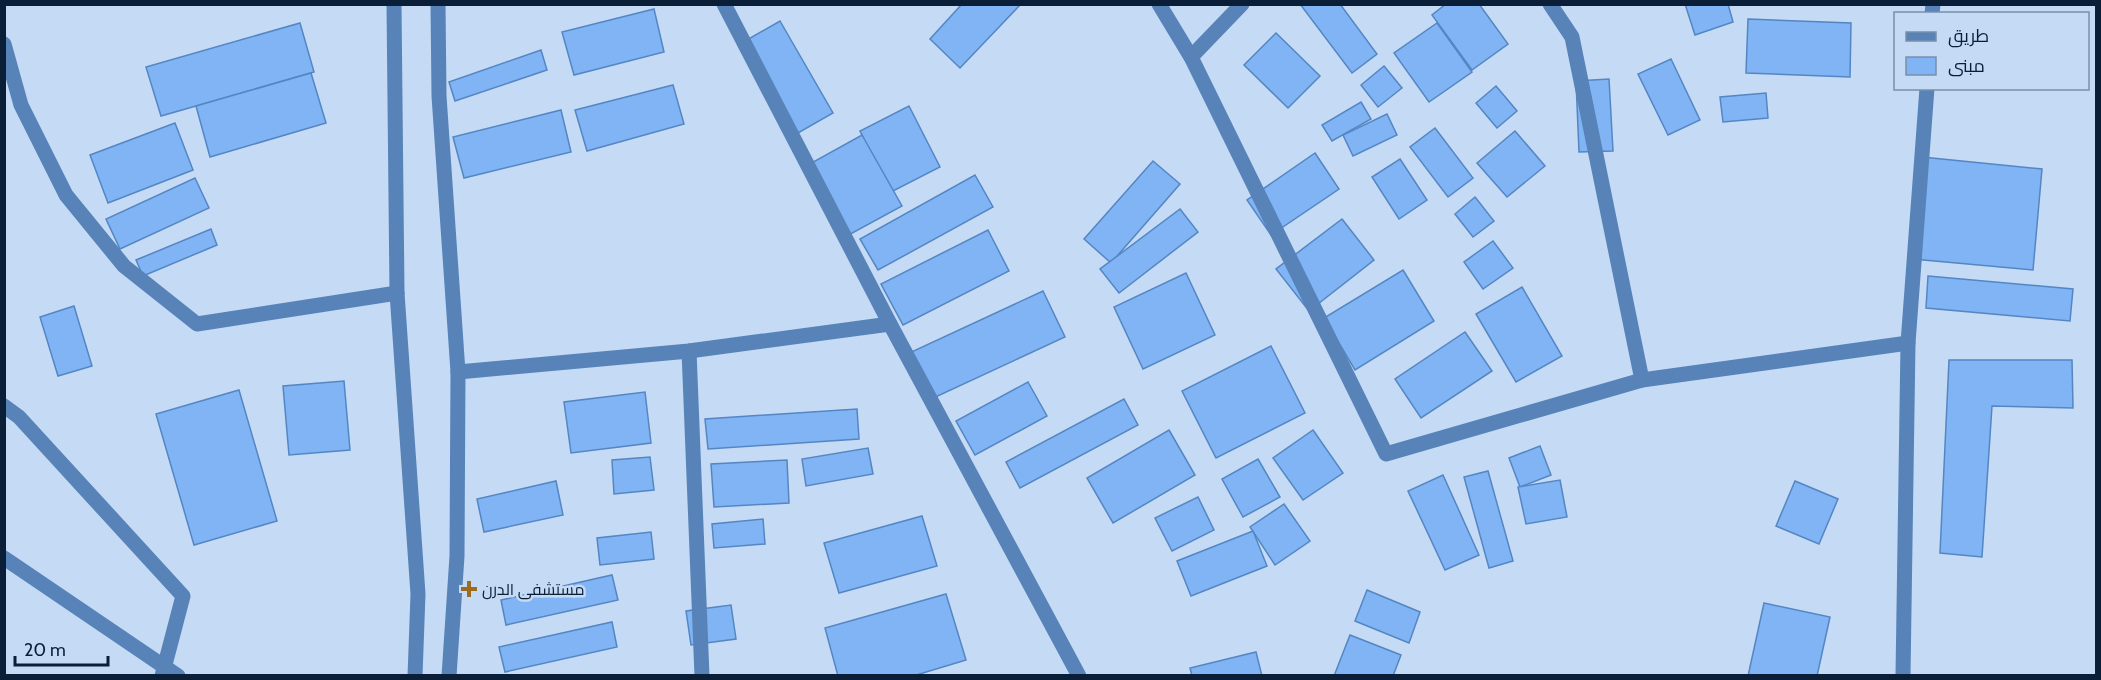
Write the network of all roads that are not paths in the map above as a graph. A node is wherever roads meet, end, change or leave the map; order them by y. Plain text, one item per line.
1 (394, 4) edge
2 (438, 4) edge
3 (724, 4) edge
4 (1159, 4) edge
5 (1242, 4) edge
6 (1550, 4) edge
7 (4, 44) edge
8 (1191, 57) junction
9 (1927, 90) edge
10 (397, 293) junction
11 (890, 324) junction
12 (1908, 343) junction
13 (689, 351) junction
14 (458, 372) junction
15 (1642, 380) junction
16 (4, 405) edge
17 (4, 558) edge
18 (164, 671) edge
19 (178, 675) edge
20 (415, 675) edge
21 (448, 675) edge
22 (702, 675) edge
23 (1079, 675) edge
24 (1903, 675) edge

1 - 10 street
2 - 14 street
3 - 11 street
4 - 8 street
5 - 8 street
6 - 15 street
7 - 10 street
8 - 15 street
9 - 12 street
10 - 20 street
11 - 13 street
11 - 23 street
12 - 15 street
12 - 24 street
13 - 14 street
13 - 22 street
14 - 21 street
16 - 18 street
17 - 18 street
18 - 19 street

